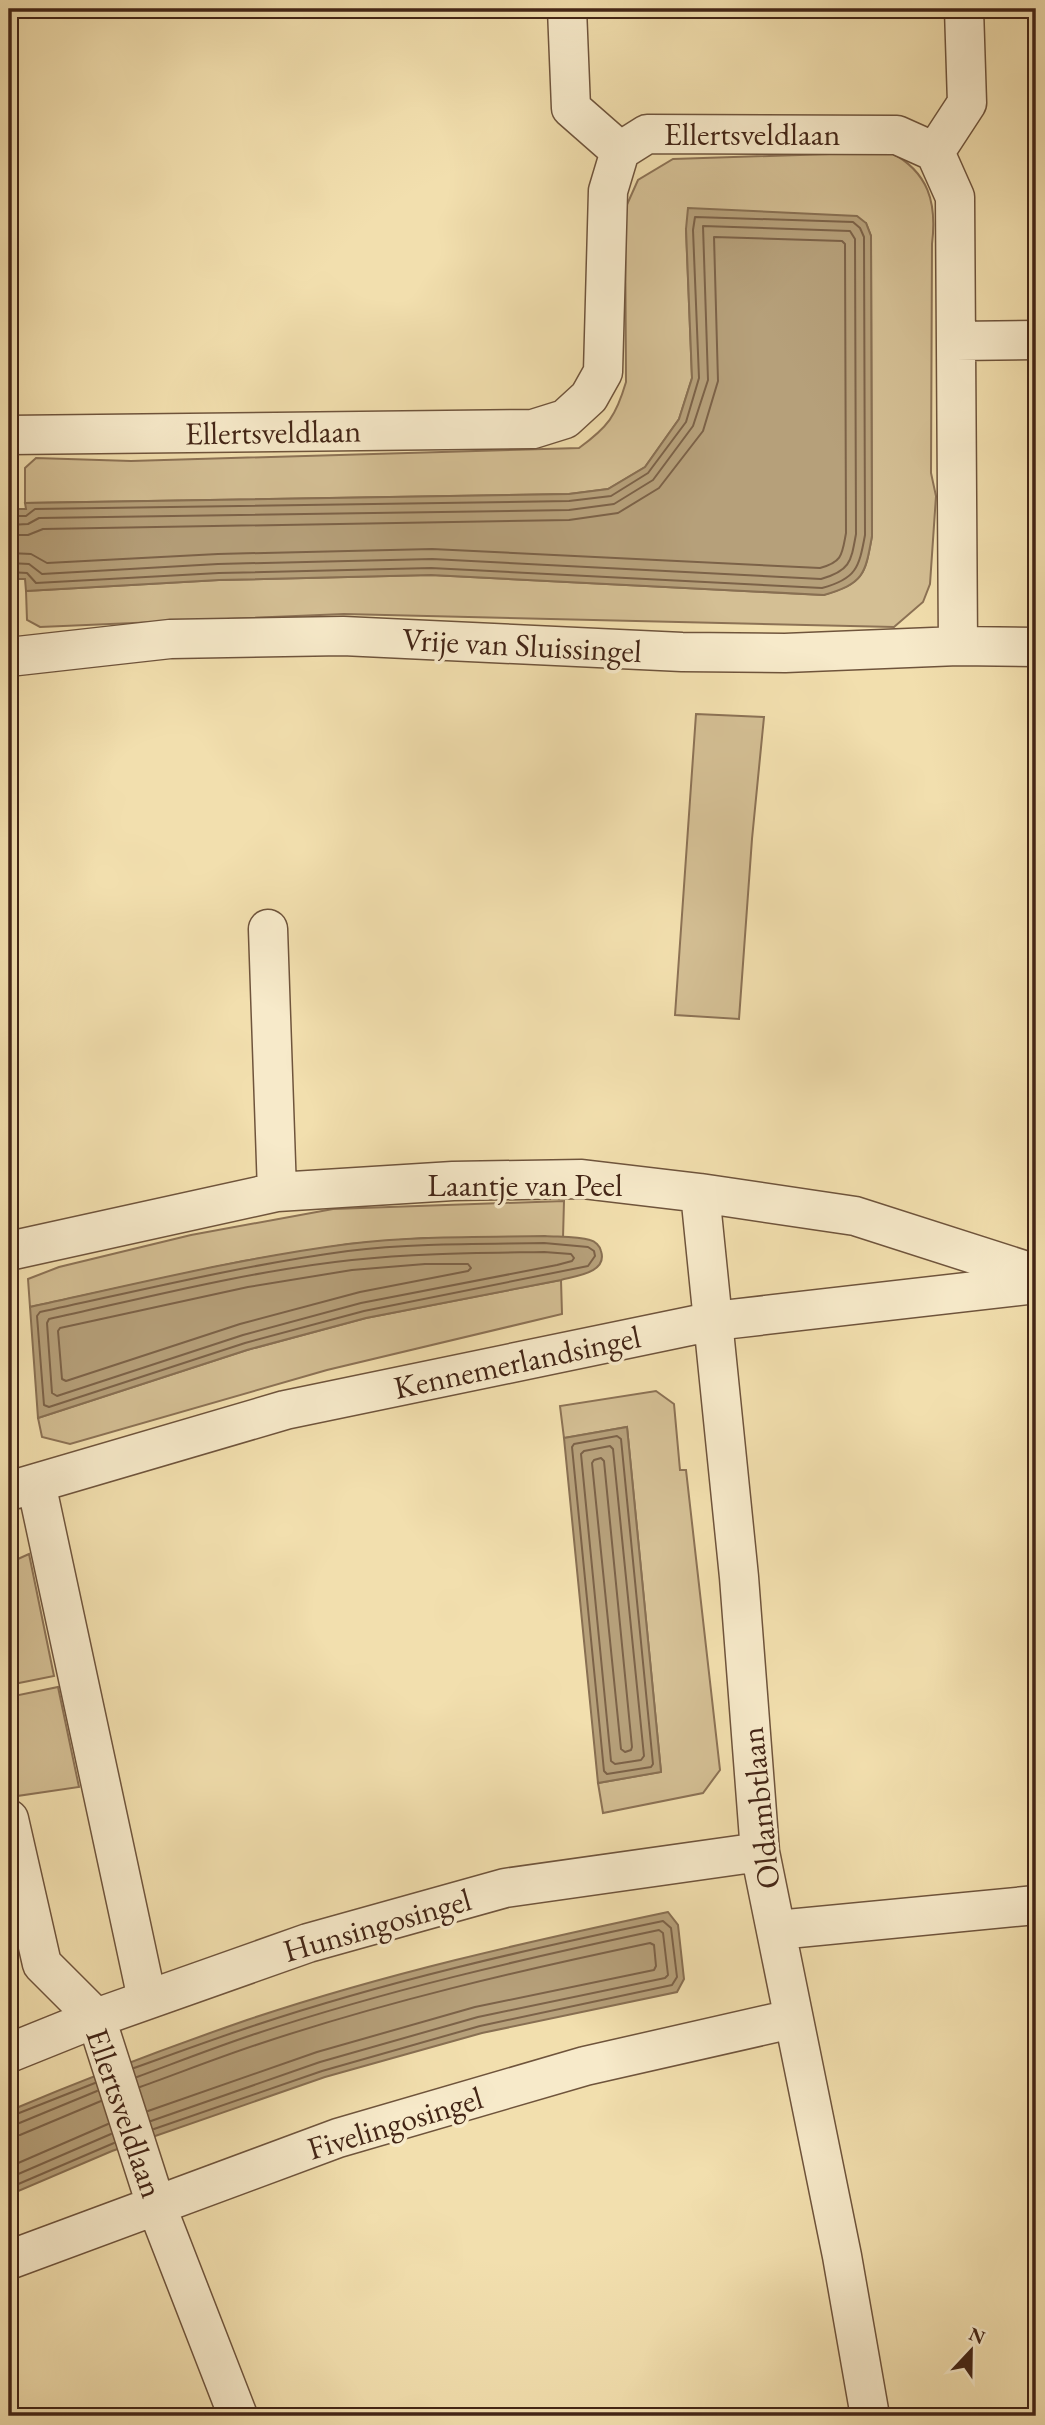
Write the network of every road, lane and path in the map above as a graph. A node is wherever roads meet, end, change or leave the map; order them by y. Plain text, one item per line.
1 (566, 9) edge
2 (964, 9) edge
3 (620, 151) junction
4 (935, 152) junction
5 (1036, 340) edge
6 (956, 341) junction
7 (9, 435) edge
8 (958, 646) junction
9 (1036, 647) edge
10 (9, 657) edge
11 (268, 929) dead end
12 (277, 1192) junction
13 (700, 1193) junction
14 (9, 1251) edge
15 (1036, 1274) edge
16 (1036, 1284) edge
17 (714, 1321) junction
18 (22, 1487) edge
19 (9, 1819) edge
20 (760, 1852) junction
21 (1036, 1905) edge
22 (776, 1930) junction
23 (147, 2000) junction
24 (96, 2018) junction
25 (792, 2019) junction
26 (9, 2053) edge
27 (156, 2205) junction
28 (9, 2260) edge
29 (238, 2416) edge
30 (870, 2416) edge

1 - 3 street
2 - 4 street
3 - 4 street, Ellertsveldlaan
3 - 7 street, Ellertsveldlaan
4 - 6 street
5 - 6 street
6 - 8 street
8 - 9 street, Vrije van Sluissingel
8 - 10 street, Vrije van Sluissingel
11 - 12 street
12 - 13 street, Laantje van Peel
12 - 14 street, Laantje van Peel
13 - 15 street, Laantje van Peel
13 - 17 street, Oldambtlaan
16 - 17 street, Kennemerlandsingel
17 - 18 street, Kennemerlandsingel
17 - 20 street, Oldambtlaan
18 - 23 street
19 - 24 street, Ellertsveldlaan
20 - 22 street, Oldambtlaan
20 - 23 street, Hunsingosingel
21 - 22 street
22 - 25 street, Oldambtlaan
23 - 24 street, Hunsingosingel
24 - 26 street, Hunsingosingel
24 - 27 street, Ellertsveldlaan
25 - 27 street, Fivelingosingel
25 - 30 street, Oldambtlaan
27 - 28 street, Fivelingosingel
27 - 29 street, Ellertsveldlaan

